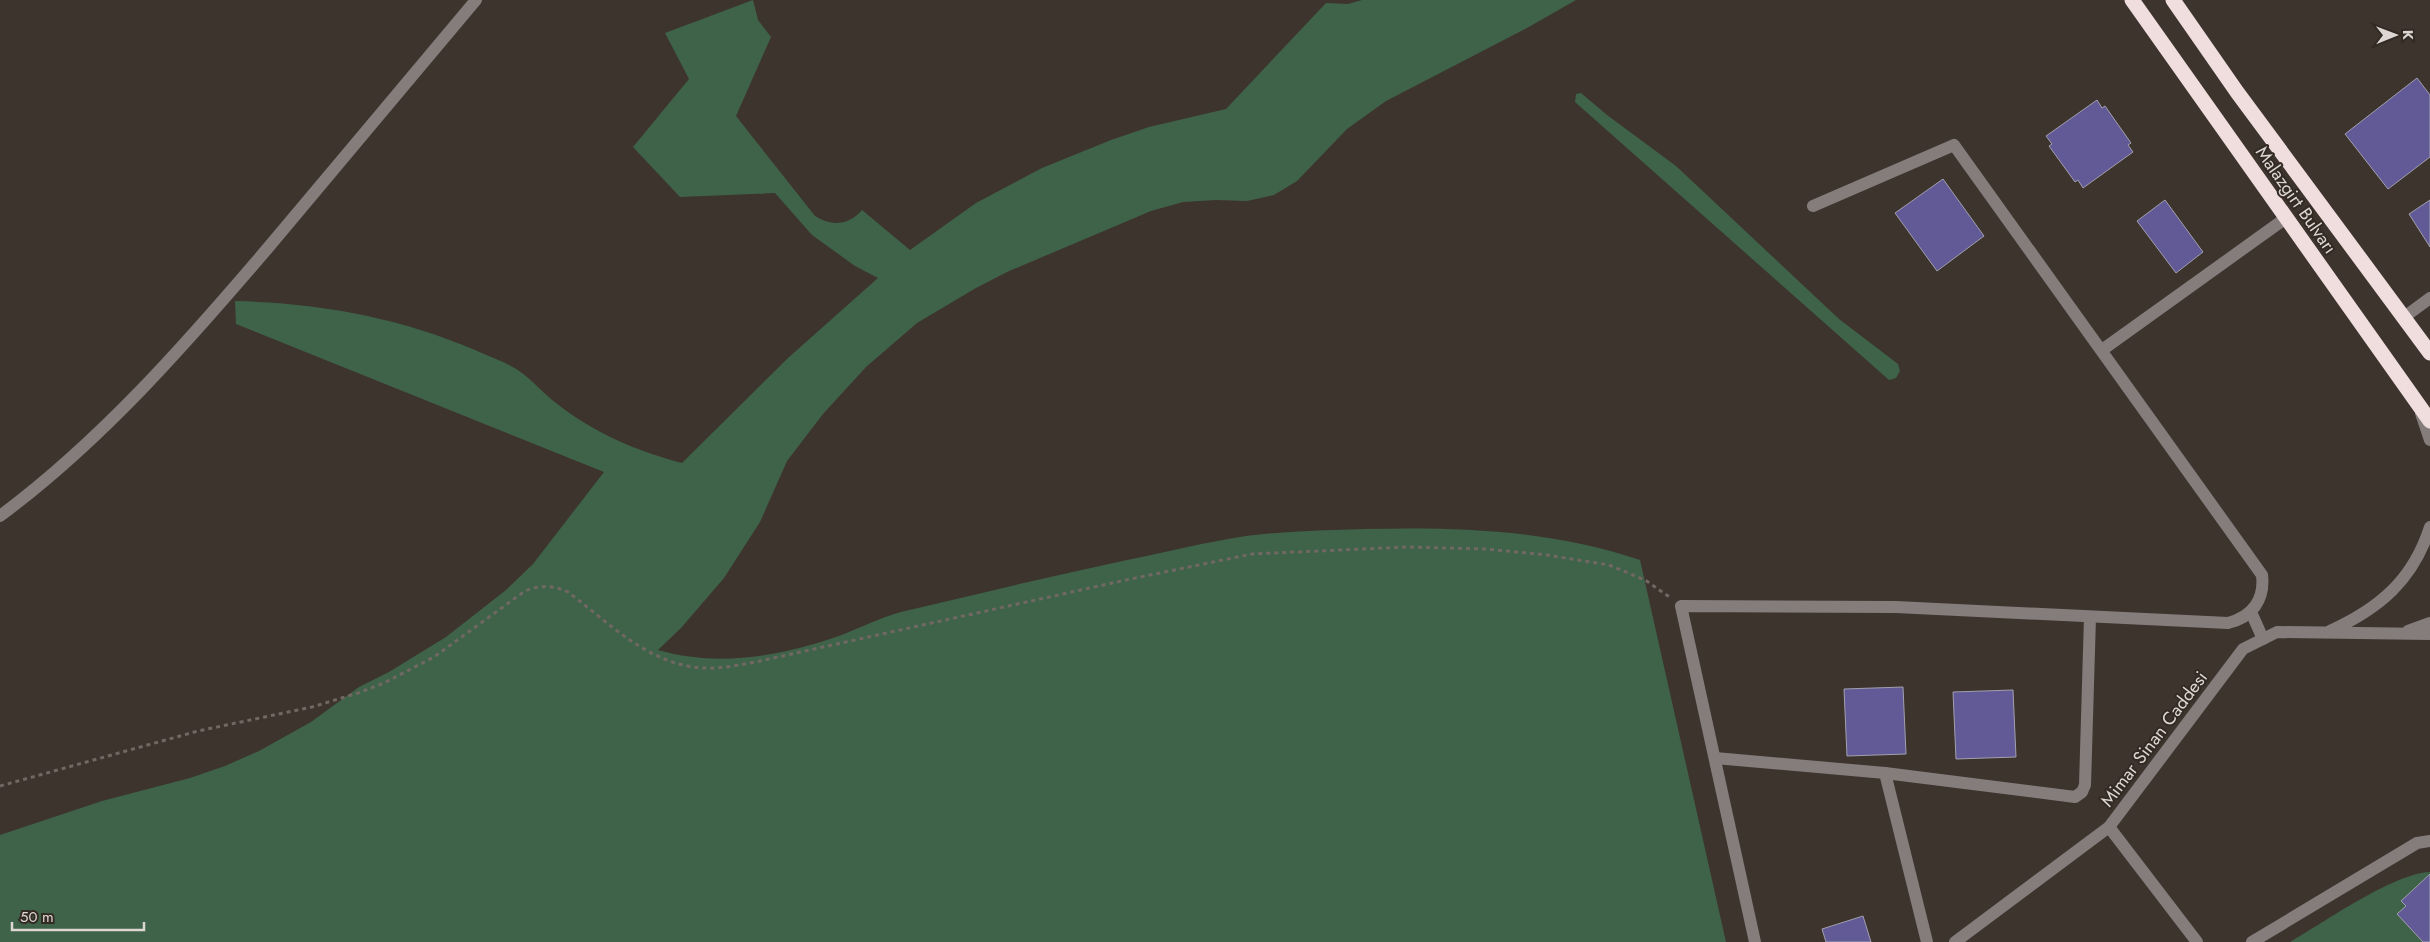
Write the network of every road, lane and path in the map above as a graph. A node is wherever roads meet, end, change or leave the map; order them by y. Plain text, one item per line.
1 (476, 0) edge
2 (2132, 0) edge
3 (2173, 0) edge
4 (1813, 206) dead end
5 (2286, 218) junction
6 (2430, 298) edge
7 (2403, 318) junction
8 (2102, 350) junction
9 (2430, 353) edge
10 (2416, 401) junction
11 (2430, 421) edge
12 (2430, 440) edge
13 (0, 516) edge
14 (2430, 527) edge
15 (1681, 606) junction
16 (2251, 612) junction
17 (2090, 617) junction
18 (2430, 623) edge
19 (2326, 632) junction
20 (2404, 633) junction
21 (2430, 634) edge
22 (2263, 639) junction
23 (1715, 758) junction
24 (1885, 773) junction
25 (0, 786) edge
26 (2110, 827) junction
27 (2430, 841) edge
28 (1755, 942) edge
29 (1927, 942) edge
30 (1955, 942) edge
31 (2197, 942) edge
32 (2252, 942) edge

1 - 13 street
2 - 5 highway, Malazgirt Bulvarı
3 - 7 highway, Malazgirt Bulvarı
4 - 8 street
5 - 8 street
5 - 10 highway, Malazgirt Bulvarı
6 - 7 street
7 - 9 highway, Malazgirt Bulvarı
8 - 16 street
10 - 11 highway, Malazgirt Bulvarı
10 - 12 street
14 - 19 street
15 - 17 street
15 - 23 street
15 - 25 path
16 - 17 street
16 - 22 street
17 - 24 street
18 - 20 street
19 - 20 street, Mimar Sinan Caddesi
19 - 22 street, Mimar Sinan Caddesi
20 - 21 street, Mimar Sinan Caddesi
22 - 26 street, Mimar Sinan Caddesi
23 - 24 street
23 - 28 street
24 - 29 street
26 - 30 street, Mimar Sinan Caddesi
26 - 31 street
27 - 32 street

